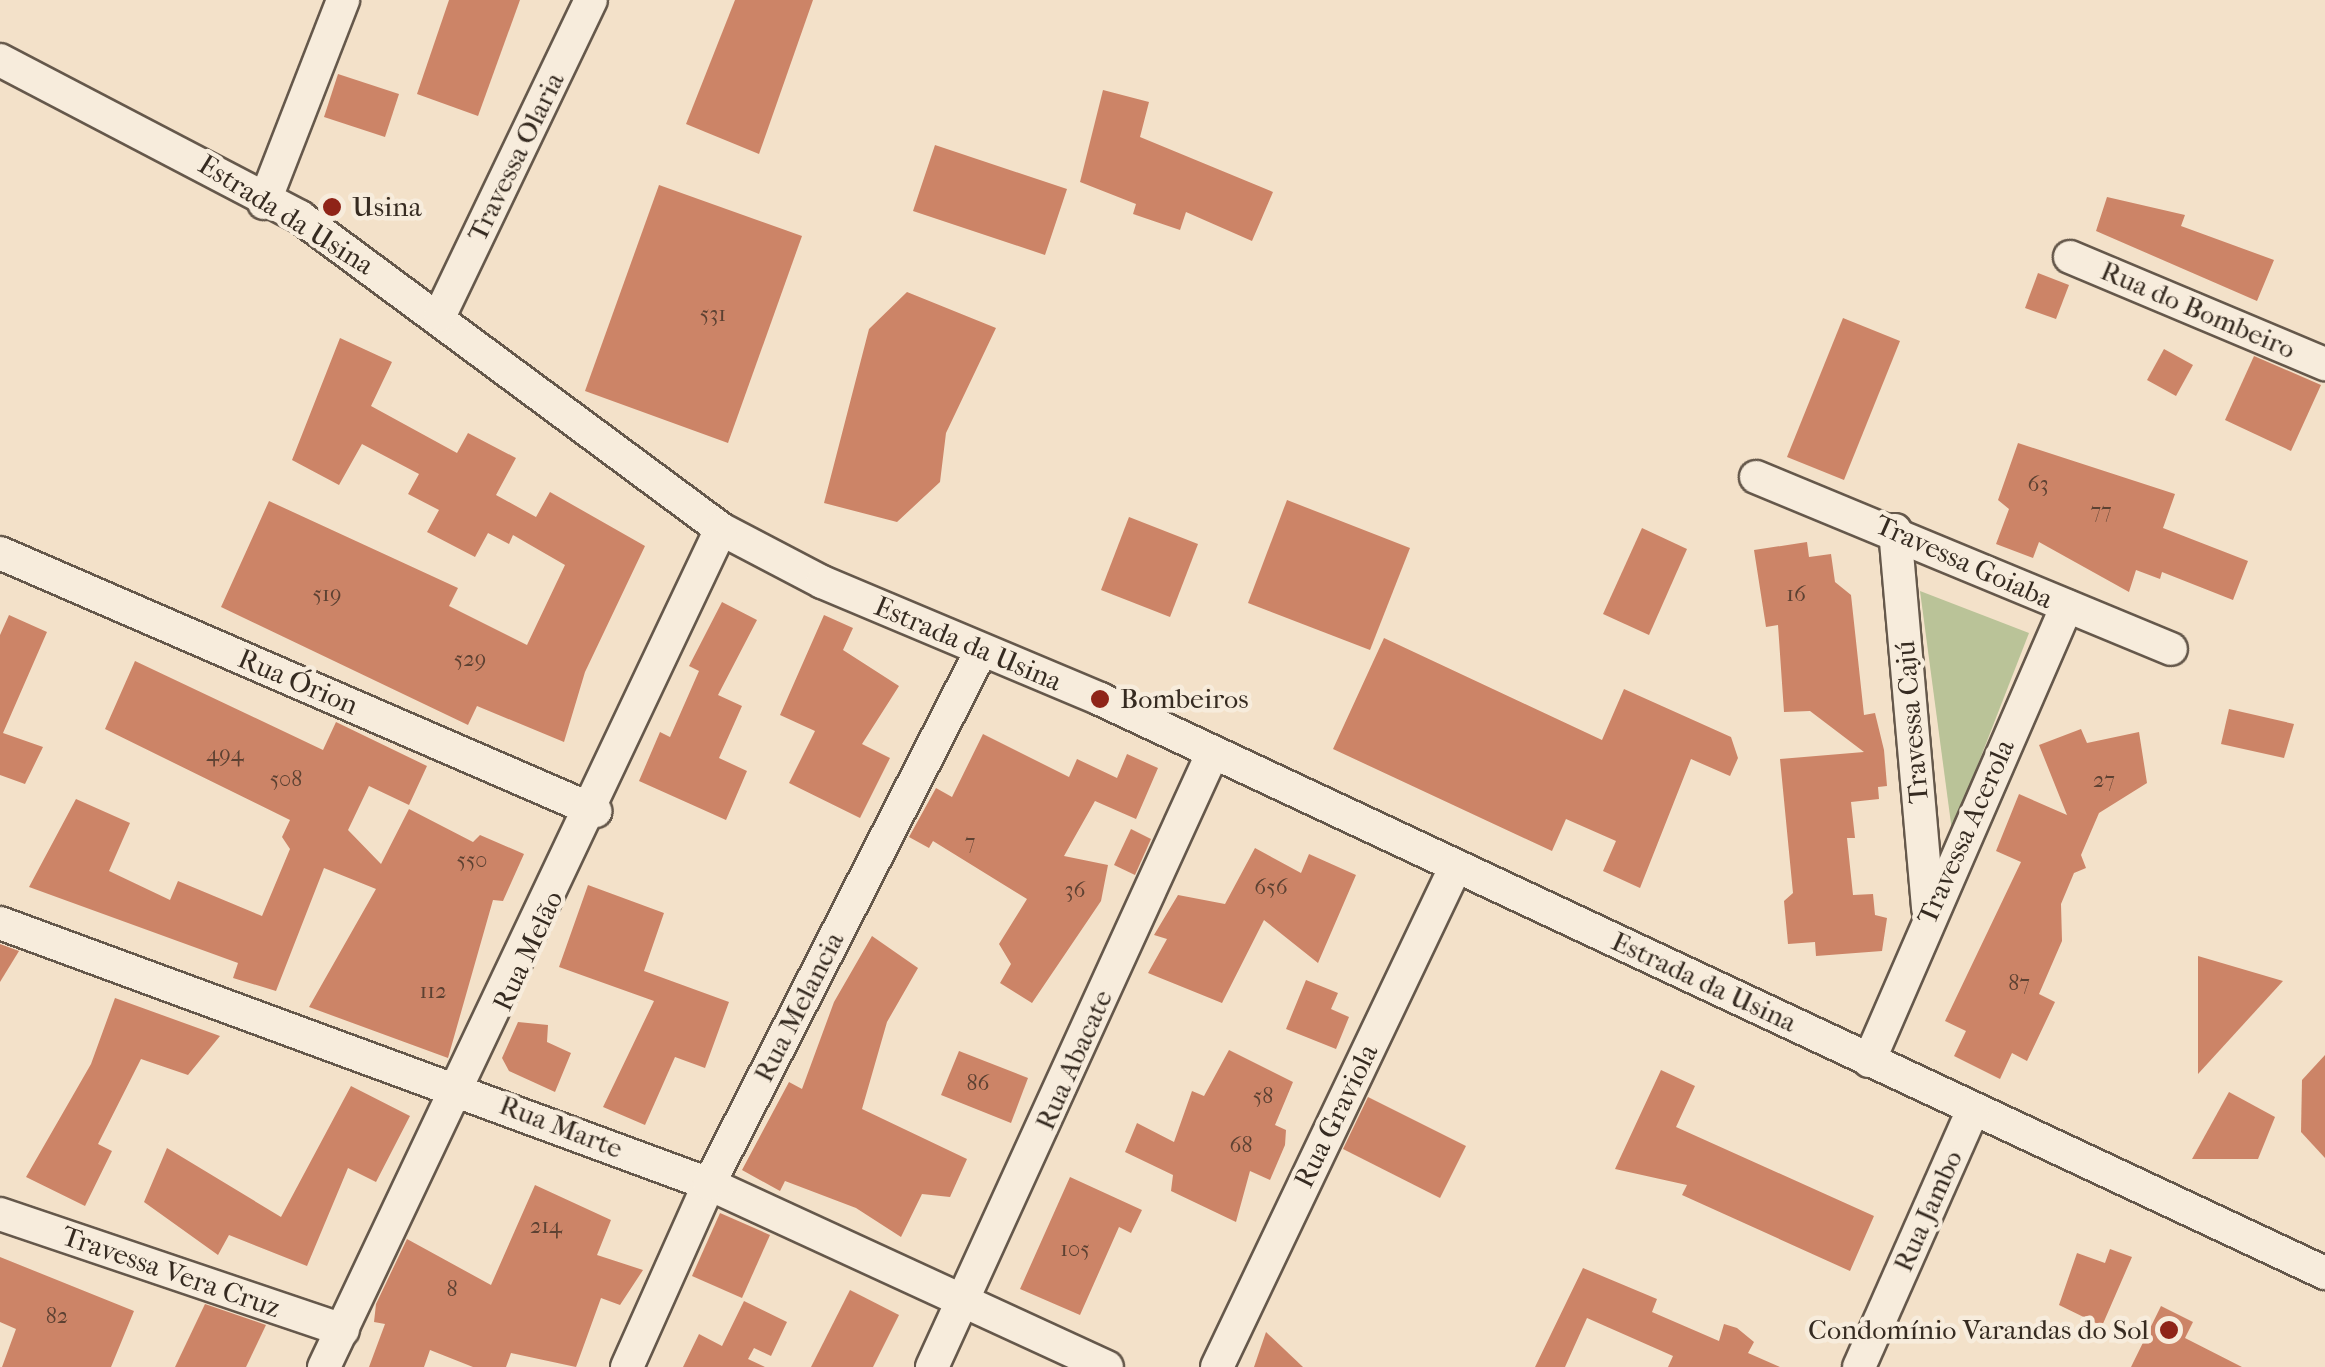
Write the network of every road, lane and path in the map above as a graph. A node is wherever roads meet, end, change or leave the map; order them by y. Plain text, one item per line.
1 (342, 0) edge
2 (591, 0) edge
3 (0, 60) edge
4 (264, 203) junction
5 (2070, 257) dead end
6 (440, 314) junction
7 (2325, 364) edge
8 (1756, 477) dead end
9 (722, 529) junction
10 (1895, 530) junction
11 (0, 553) edge
12 (2067, 606) junction
13 (2171, 649) dead end
14 (981, 651) junction
15 (1214, 752) junction
16 (595, 811) junction
17 (1456, 866) junction
18 (1929, 914) junction
19 (0, 923) edge
20 (1869, 1060) junction
21 (462, 1090) junction
22 (1973, 1110) junction
23 (709, 1184) junction
24 (0, 1214) edge
25 (2325, 1273) edge
26 (965, 1298) junction
27 (343, 1330) junction
28 (324, 1367) edge
29 (627, 1367) edge
30 (932, 1367) edge
31 (1107, 1367) edge
32 (1217, 1367) edge
33 (1859, 1367) edge

1 - 4 street
2 - 6 street, Travessa Olaria
3 - 4 street, Estrada da Usina
4 - 6 street, Estrada da Usina
5 - 7 street, Rua do Bombeiro
6 - 9 street, Estrada da Usina
8 - 10 street, Travessa Goiaba
9 - 14 street, Estrada da Usina
9 - 16 street, Rua Melão
10 - 12 street, Travessa Goiaba
10 - 18 street, Travessa Cajú
11 - 16 street, Rua Órion
12 - 13 street, Travessa Goiaba
12 - 18 street, Travessa Acerola
14 - 15 street, Estrada da Usina
14 - 23 street, Rua Melancia
15 - 17 street, Estrada da Usina
15 - 26 street, Rua Abacate
16 - 21 street, Rua Melão
17 - 20 street, Estrada da Usina
17 - 32 street, Rua Graviola
18 - 20 street, Travessa Acerola
19 - 21 street, Rua Marte
20 - 22 street, Estrada da Usina
21 - 23 street, Rua Marte
21 - 27 street, Rua Melão
22 - 25 street, Estrada da Usina
22 - 33 street, Rua Jambo
23 - 26 street, Rua Marte
23 - 29 street, Rua Melancia
24 - 27 street, Travessa Vera Cruz
26 - 30 street, Rua Abacate
26 - 31 street, Rua Marte
27 - 28 street, Rua Melão

